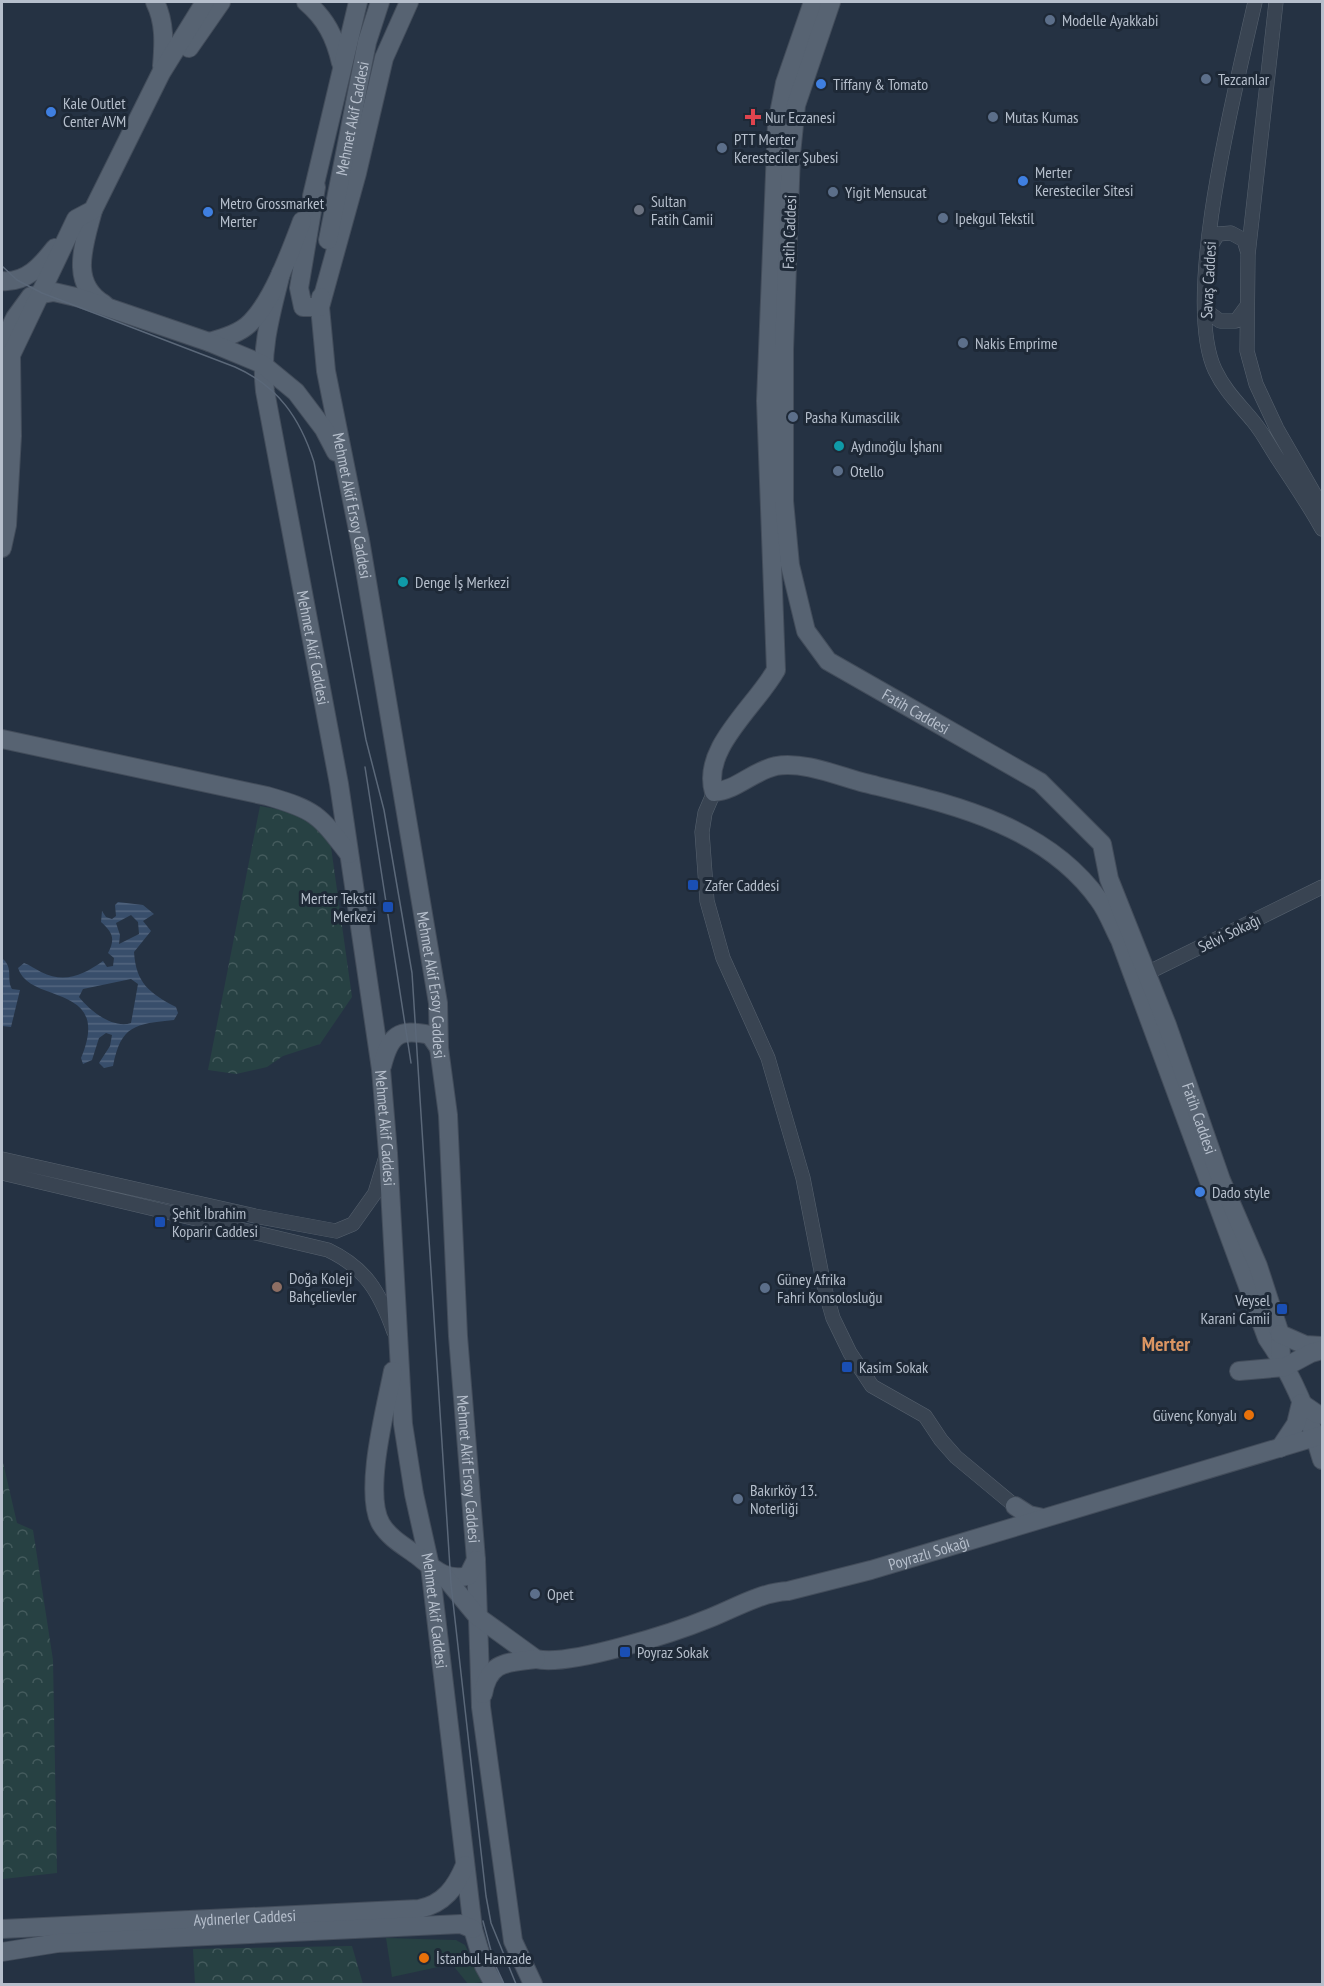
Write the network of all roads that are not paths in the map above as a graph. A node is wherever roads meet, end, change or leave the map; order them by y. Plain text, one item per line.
1 (154, 2) edge
2 (205, 2) edge
3 (221, 2) edge
4 (306, 2) edge
5 (358, 2) edge
6 (380, 2) edge
7 (409, 2) edge
8 (813, 2) edge
9 (831, 2) edge
10 (1256, 2) edge
11 (1276, 2) edge
12 (342, 67) junction
13 (161, 73) junction
14 (316, 187) junction
15 (93, 210) junction
16 (76, 219) junction
17 (1209, 248) junction
18 (1248, 255) junction
19 (281, 273) junction
20 (2, 281) edge
21 (42, 293) junction
22 (1247, 306) junction
23 (320, 307) junction
24 (1205, 310) junction
25 (116, 311) junction
26 (209, 342) junction
27 (2, 345) edge
28 (262, 364) junction
29 (346, 472) junction
30 (1323, 507) edge
31 (1323, 529) edge
32 (2, 548) edge
33 (804, 623) junction
34 (775, 624) junction
35 (2, 739) edge
36 (714, 792) junction
37 (351, 857) junction
38 (1323, 887) edge
39 (1141, 976) junction
40 (439, 1048) junction
41 (381, 1069) junction
42 (388, 1153) junction
43 (2, 1159) edge
44 (2, 1173) edge
45 (1280, 1334) junction
46 (398, 1342) junction
47 (1323, 1348) edge
48 (1283, 1363) junction
49 (1239, 1371) dead end
50 (1300, 1403) junction
51 (1323, 1415) edge
52 (1319, 1436) edge
53 (1280, 1448) junction
54 (1323, 1460) edge
55 (1015, 1506) junction
56 (1043, 1518) junction
57 (1005, 1529) junction
58 (476, 1560) junction
59 (437, 1571) junction
60 (478, 1617) junction
61 (536, 1659) junction
62 (480, 1707) junction
63 (466, 1863) junction
64 (2, 1929) edge
65 (473, 1929) junction
66 (2, 1940) edge
67 (2, 1945) edge
68 (2, 1952) edge
69 (494, 1984) edge
70 (533, 1984) edge

1 - 13 main road
2 - 13 main road
3 - 13 main road
4 - 12 main road
5 - 12 main road
6 - 23 main road, Mehmet Akif Caddesi
7 - 23 main road, Mehmet Akif Ersoy Caddesi
8 - 34 main road, Fatih Caddesi
9 - 33 main road, Fatih Caddesi
10 - 17 street, Savaş Caddesi
11 - 18 street
12 - 14 main road
13 - 15 main road
14 - 19 main road
14 - 23 main road
15 - 16 main road
15 - 25 main road
16 - 20 main road
16 - 21 main road
17 - 18 street
17 - 24 street, Savaş Caddesi
18 - 22 street
19 - 26 main road
19 - 28 main road, Mehmet Akif Caddesi
21 - 25 main road
21 - 27 main road
21 - 32 main road
22 - 24 street
22 - 30 street
23 - 29 main road, Mehmet Akif Ersoy Caddesi
24 - 31 street, Savaş Caddesi
25 - 26 main road
26 - 28 main road
28 - 29 main road
28 - 37 main road, Mehmet Akif Caddesi
29 - 40 main road, Mehmet Akif Ersoy Caddesi
33 - 34 main road
33 - 39 main road, Fatih Caddesi
34 - 36 main road, Fatih Caddesi
35 - 37 main road
36 - 39 main road, Fatih Caddesi
36 - 55 street, Fatih Caddesi
37 - 41 main road, Mehmet Akif Caddesi
38 - 39 street, Selvi Sokağı
39 - 45 main road, Fatih Caddesi
39 - 48 main road, Fatih Caddesi
40 - 41 main road
40 - 58 main road, Mehmet Akif Ersoy Caddesi
41 - 42 main road, Mehmet Akif Caddesi
42 - 43 street
42 - 46 main road, Mehmet Akif Caddesi
44 - 46 street
45 - 47 main road
45 - 48 main road, Fatih Caddesi
46 - 59 main road, Mehmet Akif Caddesi
46 - 59 main road
47 - 48 main road
48 - 49 main road
48 - 50 main road, Fatih Caddesi
50 - 51 main road
50 - 52 main road, Fatih Caddesi
50 - 53 main road
52 - 53 main road, Poyrazlı Sokağı
52 - 54 main road, Fatih Caddesi
53 - 56 main road, Poyrazlı Sokağı
55 - 56 main road
55 - 57 main road
56 - 57 main road, Poyrazlı Sokağı
57 - 61 main road, Poyrazlı Sokağı
58 - 59 main road
58 - 60 main road, Mehmet Akif Ersoy Caddesi
59 - 60 main road
59 - 63 main road, Mehmet Akif Caddesi
60 - 61 main road
60 - 62 main road, Mehmet Akif Ersoy Caddesi
61 - 62 main road, Poyrazlı Sokağı
62 - 70 main road, Mehmet Akif Ersoy Caddesi
63 - 64 main road, Aydınerler Caddesi
63 - 65 main road, Mehmet Akif Caddesi
65 - 68 main road, Aydınerler Caddesi
65 - 69 main road, Mehmet Akif Caddesi
66 - 67 main road

